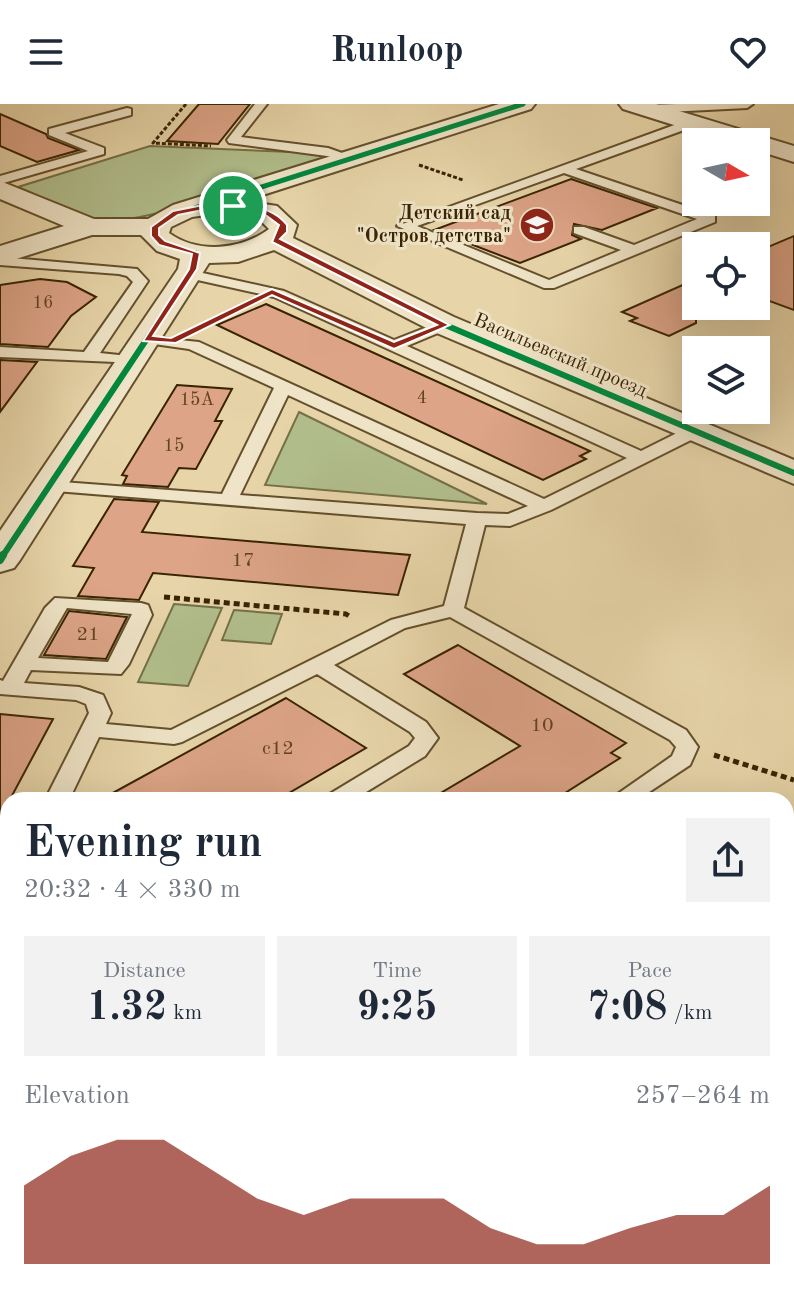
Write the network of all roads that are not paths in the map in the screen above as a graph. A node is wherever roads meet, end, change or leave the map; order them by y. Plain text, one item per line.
1 (261, 104) edge
2 (523, 104) edge
3 (747, 104) edge
4 (640, 107) edge
5 (127, 112) dead end
6 (691, 123) junction
7 (708, 128) edge
8 (770, 147) edge
9 (794, 154) edge
10 (350, 158) junction
11 (564, 169) junction
12 (0, 180) edge
13 (0, 189) edge
14 (195, 208) junction
15 (90, 227) junction
16 (155, 227) junction
17 (579, 230) dead end
18 (275, 240) junction
19 (634, 250) junction
20 (0, 258) edge
21 (192, 263) junction
22 (445, 325) junction
23 (150, 346) junction
24 (394, 346) junction
25 (0, 352) edge
26 (89, 357) junction
27 (283, 387) junction
28 (697, 430) junction
29 (641, 458) junction
30 (794, 473) edge
31 (49, 486) junction
32 (228, 500) junction
33 (544, 506) junction
34 (477, 519) junction
35 (0, 560) edge
36 (453, 610) junction
37 (24, 663) junction
38 (318, 665) junction
39 (5, 688) edge
40 (91, 730) junction
41 (61, 792) edge
42 (349, 792) edge
43 (633, 792) edge

1 - 10 lane
2 - 10 street
3 - 4 lane
4 - 6 street
5 - 12 lane
6 - 7 street
6 - 11 lane
8 - 9 street
10 - 14 street
11 - 19 lane
11 - 19 lane
13 - 15 street
14 - 16 street
14 - 18 street
15 - 16 street
15 - 20 street
16 - 21 street
17 - 19 lane
18 - 21 street
18 - 22 street, Васильевский проезд
20 - 26 lane
21 - 23 street
21 - 24 lane
22 - 24 lane
22 - 28 street, Васильевский проезд
23 - 26 lane
23 - 27 lane
23 - 31 street
24 - 29 lane
25 - 26 lane
27 - 32 lane
27 - 33 lane
28 - 29 lane
28 - 30 street, Васильевский проезд
29 - 33 lane
31 - 32 lane
31 - 35 street
32 - 34 lane
33 - 34 lane
34 - 36 lane
36 - 38 lane
36 - 43 lane
37 - 37 lane
37 - 39 lane
38 - 40 lane
38 - 42 lane
39 - 40 lane
40 - 41 lane

